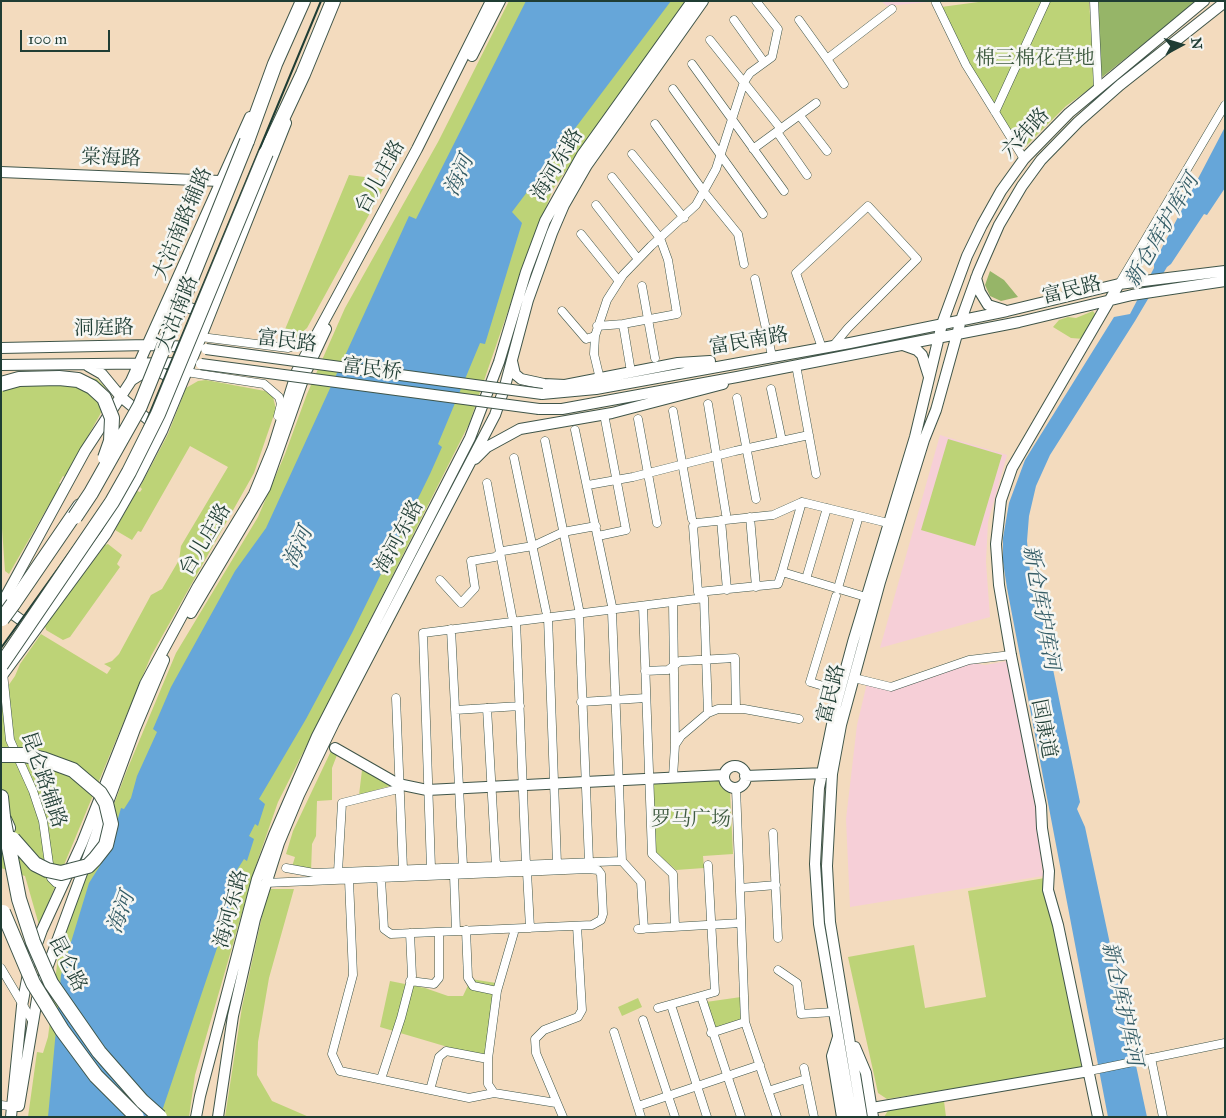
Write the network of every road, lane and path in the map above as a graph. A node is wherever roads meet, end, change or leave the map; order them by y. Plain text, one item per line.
1 (303, 1) edge
2 (333, 1) edge
3 (491, 1) edge
4 (500, 1) edge
5 (692, 1) edge
6 (703, 1) edge
7 (756, 1) edge
8 (1046, 1) edge
9 (1094, 1) edge
10 (1204, 1) edge
11 (1225, 2) edge
12 (936, 3) dead end
13 (892, 9) dead end
14 (734, 20) dead end
15 (799, 20) dead end
16 (710, 40) dead end
17 (827, 59) junction
18 (764, 62) junction
19 (275, 64) junction
20 (692, 64) dead end
21 (303, 74) junction
22 (744, 82) junction
23 (844, 84) dead end
24 (1098, 88) junction
25 (673, 89) dead end
26 (816, 103) dead end
27 (1225, 106) edge
28 (994, 112) junction
29 (800, 116) junction
30 (732, 118) junction
31 (655, 124) dead end
32 (779, 131) junction
33 (753, 149) junction
34 (827, 151) dead end
35 (632, 154) dead end
36 (720, 155) junction
37 (1024, 159) junction
38 (1, 172) edge
39 (807, 175) dead end
40 (612, 177) dead end
41 (220, 181) junction
42 (784, 191) dead end
43 (704, 192) junction
44 (596, 205) dead end
45 (762, 214) dead end
46 (684, 218) junction
47 (581, 234) dead end
48 (660, 238) junction
49 (638, 259) junction
50 (744, 264) dead end
51 (1225, 271) edge
52 (976, 278) junction
53 (755, 279) dead end
54 (618, 280) junction
55 (1225, 281) edge
56 (1119, 284) junction
57 (642, 286) dead end
58 (170, 299) junction
59 (1110, 299) junction
60 (562, 311) dead end
61 (1007, 311) junction
62 (209, 316) junction
63 (648, 320) junction
64 (961, 320) junction
65 (623, 324) junction
66 (942, 324) junction
67 (597, 326) junction
68 (319, 328) junction
69 (958, 334) junction
70 (595, 336) junction
71 (939, 338) junction
72 (305, 342) joint
73 (201, 345) junction
74 (900, 345) junction
75 (148, 346) junction
76 (833, 346) junction
77 (1, 348) edge
78 (822, 348) junction
79 (513, 352) junction
80 (772, 356) junction
81 (655, 358) dead end
82 (140, 363) junction
83 (733, 363) junction
84 (84, 364) junction
85 (201, 364) joint
86 (1, 365) edge
87 (796, 365) junction
88 (630, 366) dead end
89 (188, 368) junction
90 (737, 377) junction
91 (600, 379) junction
92 (930, 380) junction
93 (131, 381) junction
94 (1, 384) edge
95 (771, 389) dead end
96 (542, 394) joint
97 (121, 397) junction
98 (738, 398) dead end
99 (174, 400) junction
100 (708, 404) dead end
101 (539, 410) joint
102 (673, 411) dead end
103 (604, 414) junction
104 (638, 419) dead end
105 (575, 430) dead end
106 (162, 431) junction
107 (809, 435) junction
108 (545, 441) dead end
109 (782, 441) junction
110 (747, 448) junction
111 (716, 456) junction
112 (514, 458) dead end
113 (682, 465) junction
114 (466, 469) junction
115 (648, 474) junction
116 (816, 474) dead end
117 (617, 480) junction
118 (487, 483) dead end
119 (588, 485) junction
120 (254, 494) junction
121 (756, 499) dead end
122 (802, 502) junction
123 (827, 508) junction
124 (859, 516) junction
125 (74, 517) junction
126 (724, 517) junction
127 (750, 517) junction
128 (692, 519) dead end
129 (657, 523) dead end
130 (888, 523) junction
131 (596, 526) junction
132 (564, 532) junction
133 (598, 536) junction
134 (533, 546) junction
135 (500, 553) junction
136 (782, 572) junction
137 (806, 579) junction
138 (440, 580) dead end
139 (756, 587) junction
140 (727, 590) junction
141 (837, 592) junction
142 (866, 597) junction
143 (674, 602) junction
144 (1, 605) edge
145 (643, 606) junction
146 (612, 609) junction
147 (579, 612) junction
148 (547, 614) junction
149 (514, 618) junction
150 (1, 620) edge
151 (451, 629) junction
152 (35, 630) junction
153 (1, 651) edge
154 (1011, 655) junction
155 (706, 659) junction
156 (675, 665) junction
157 (645, 671) junction
158 (2, 673) edge
159 (854, 678) junction
160 (840, 691) junction
161 (396, 698) dead end
162 (646, 698) junction
163 (614, 700) junction
164 (582, 702) junction
165 (520, 706) junction
166 (487, 708) junction
167 (736, 709) junction
168 (455, 710) junction
169 (708, 713) junction
170 (799, 719) dead end
171 (5, 727) edge
172 (675, 745) junction
173 (335, 748) dead end
174 (1, 755) edge
175 (821, 772) junction
176 (832, 774) junction
177 (724, 775) junction
178 (745, 776) junction
179 (673, 777) junction
180 (648, 778) junction
181 (617, 780) junction
182 (584, 782) junction
183 (553, 783) junction
184 (522, 785) junction
185 (398, 786) junction
186 (491, 786) junction
187 (459, 788) junction
188 (736, 788) junction
189 (427, 790) junction
190 (1, 797) edge
191 (3, 817) junction
192 (773, 833) dead end
193 (622, 861) junction
194 (589, 862) junction
195 (557, 864) junction
196 (708, 865) dead end
197 (463, 866) junction
198 (496, 866) junction
199 (286, 868) dead end
200 (431, 868) junction
201 (526, 868) junction
202 (403, 869) junction
203 (338, 872) junction
204 (454, 875) junction
205 (381, 878) junction
206 (350, 880) junction
207 (65, 881) junction
208 (266, 883) junction
209 (776, 885) junction
210 (740, 888) junction
211 (2, 907) edge
212 (741, 923) junction
213 (710, 925) junction
214 (577, 926) junction
215 (675, 927) junction
216 (530, 928) junction
217 (515, 929) junction
218 (466, 930) junction
219 (456, 931) junction
220 (439, 932) junction
221 (410, 933) junction
222 (778, 938) dead end
223 (1, 968) edge
224 (778, 970) dead end
225 (410, 981) junction
226 (497, 991) junction
227 (701, 996) junction
228 (671, 1004) junction
229 (22, 1006) junction
230 (658, 1008) dead end
231 (834, 1012) junction
232 (643, 1020) dead end
233 (33, 1022) junction
234 (745, 1022) junction
235 (614, 1032) dead end
236 (848, 1032) junction
237 (712, 1033) junction
238 (838, 1036) junction
239 (1225, 1043) edge
240 (1151, 1058) junction
241 (488, 1059) junction
242 (760, 1065) junction
243 (804, 1068) dead end
244 (1093, 1071) junction
245 (727, 1076) junction
246 (851, 1076) junction
247 (806, 1078) junction
248 (381, 1079) junction
249 (697, 1086) junction
250 (430, 1090) junction
251 (768, 1091) junction
252 (494, 1093) junction
253 (668, 1095) junction
254 (556, 1103) junction
255 (1, 1105) edge
256 (638, 1106) junction
257 (15, 1112) edge
258 (873, 1112) edge
259 (137, 1117) edge
260 (160, 1117) edge
261 (196, 1117) edge
262 (218, 1117) edge
263 (563, 1117) edge
264 (641, 1117) edge
265 (675, 1117) edge
266 (707, 1117) edge
267 (741, 1117) edge
268 (777, 1117) edge
269 (814, 1117) edge
270 (842, 1117) edge
271 (852, 1117) edge
272 (862, 1117) edge
273 (1098, 1117) edge
274 (1163, 1117) edge

1 - 19 highway, 大沽南路
2 - 21 highway, 大沽南路
3 - 68 main road, 台儿庄路
4 - 233 main road, 台儿庄路
5 - 261 main road, 海河东路
6 - 79 main road, 海河东路
7 - 18 street
8 - 28 street
9 - 24 street
10 - 24 main road, 六纬路
11 - 52 main road, 六纬路
12 - 28 street
13 - 17 street
14 - 18 street
15 - 17 street
16 - 22 street
17 - 23 street
18 - 22 street
19 - 41 main road, 大沽南路辅路
19 - 125 highway, 大沽南路, bridge
20 - 30 street
21 - 62 main road
21 - 158 highway, 大沽南路, bridge
22 - 30 street
22 - 32 street
24 - 37 main road, 六纬路
25 - 36 street
26 - 29 street
27 - 56 street
28 - 37 street
29 - 32 street
29 - 34 street
30 - 33 street
30 - 36 street
31 - 43 street
32 - 33 street
32 - 39 street
33 - 42 street
35 - 46 street
36 - 43 street
36 - 45 street
37 - 66 main road, 六纬路
38 - 41 main road, 棠海路
40 - 48 street
41 - 58 main road, 大沽南路辅路
43 - 46 street
43 - 50 street
44 - 49 street
46 - 48 street
47 - 54 street
48 - 49 street
48 - 63 street
49 - 54 street
51 - 56 main road, 富民路
52 - 61 main road
52 - 64 main road, 六纬路
53 - 80 street
54 - 67 street
55 - 59 main road, 富民路
56 - 59 main road, 国康道
56 - 61 main road, 富民路
57 - 63 street
58 - 62 main road
58 - 75 main road, 大沽南路辅路
59 - 69 main road, 富民路
59 - 154 main road, 国康道
60 - 70 street
61 - 64 main road, 富民路
62 - 73 main road
63 - 65 street
63 - 81 street
64 - 66 main road, 富民南路
64 - 69 main road, 六纬路
65 - 67 street
65 - 88 street
66 - 71 main road, 六纬路
66 - 76 main road, 富民南路
67 - 70 street
68 - 72 main road
68 - 120 main road, 台儿庄路
69 - 71 main road, 富民路
69 - 159 main road, 富民路
70 - 91 street
71 - 74 main road, 富民路
71 - 92 main road, 富民路
72 - 73 street
73 - 75 main road, 洞庭路
73 - 89 main road
73 - 96 main road, 富民路, bridge
74 - 87 main road, 富民南路
74 - 92 main road
75 - 77 main road, 洞庭路
75 - 82 main road, 大沽南路辅路
76 - 78 main road, 富民南路
76 - 78 street
78 - 80 main road, 富民南路
79 - 91 main road
79 - 114 main road, 海河东路
80 - 83 main road, 富民南路
82 - 84 main road, 洞庭路
82 - 89 main road, 洞庭路
82 - 93 main road, 大沽南路辅路
83 - 91 main road
83 - 96 main road, 富民南路
84 - 86 main road, 洞庭路
84 - 97 main road
85 - 89 main road, 洞庭路
85 - 101 main road, 富民桥, bridge
87 - 90 main road, 富民南路
87 - 107 street
89 - 99 main road
89 - 120 street
90 - 101 main road, 富民南路
90 - 103 main road
92 - 130 main road, 富民路
93 - 97 main road, 大沽南路辅路
93 - 99 main road
94 - 125 highway, bridge
95 - 109 street
97 - 106 main road
97 - 144 main road, 大沽南路辅路
98 - 110 street
99 - 106 main road
100 - 111 street
102 - 113 street
103 - 114 main road
103 - 117 street
104 - 115 street
105 - 119 street
106 - 152 main road
107 - 109 street
107 - 116 street
108 - 132 street
109 - 110 street
110 - 111 street
110 - 121 street
111 - 113 street
111 - 126 street
112 - 134 street
113 - 115 street
113 - 128 street
114 - 208 main road, 海河东路
115 - 117 street
115 - 129 street
117 - 119 street
117 - 133 street
118 - 135 street
119 - 131 street
120 - 207 main road, 台儿庄路
122 - 123 street
122 - 127 street
122 - 136 street
123 - 124 street
123 - 137 street
124 - 130 street
124 - 141 street
125 - 150 highway, 大沽南路, bridge
126 - 127 street
126 - 140 street
126 - 140 street
127 - 139 street
130 - 142 main road, 富民路
131 - 132 street
131 - 133 street
132 - 134 street
132 - 147 street
133 - 146 street
134 - 135 street
134 - 148 street
135 - 138 street
135 - 149 street
136 - 137 street
136 - 139 street
137 - 141 street
139 - 140 street
141 - 142 street
141 - 160 street
142 - 160 main road, 富民路
143 - 145 street
143 - 155 street
143 - 156 street
144 - 152 main road
145 - 146 street
145 - 157 street
146 - 147 street
146 - 163 street
147 - 148 street
147 - 164 street
148 - 149 street
148 - 183 street
149 - 151 street
149 - 165 street
151 - 168 street
151 - 189 street
152 - 158 main road
153 - 158 street, 昆仑路辅路
154 - 159 street
154 - 244 main road, 国康道
155 - 156 street
155 - 167 street
155 - 169 street
156 - 157 street
156 - 172 street
157 - 162 street
158 - 171 street, 昆仑路辅路
159 - 176 main road, 富民路
160 - 175 main road, 富民路
161 - 185 street
162 - 163 street
162 - 180 street
163 - 164 street
163 - 181 street
164 - 182 street
165 - 166 street
165 - 184 street
166 - 168 street
166 - 186 street
167 - 169 street
167 - 170 street
168 - 187 street
169 - 172 street
171 - 207 street, 昆仑路辅路
172 - 179 street
173 - 185 main road
174 - 191 highway, bridge
175 - 176 main road
175 - 178 main road
175 - 231 main road, 富民路
176 - 236 main road, 富民路
177 - 178 main road
177 - 179 main road
177 - 188 main road
178 - 188 main road
179 - 180 main road
180 - 181 main road
180 - 215 street
181 - 182 main road
181 - 193 street
182 - 183 main road
182 - 194 street
183 - 184 main road
183 - 195 street
184 - 186 main road
184 - 201 street
185 - 189 main road
185 - 202 street
185 - 203 street
186 - 187 main road
186 - 198 street
187 - 189 main road
187 - 197 street
188 - 210 street
189 - 200 street
190 - 191 highway, 昆仑路
191 - 260 highway, 昆仑路, bridge
192 - 209 street
193 - 194 street
193 - 215 street
194 - 195 street
195 - 201 street
196 - 213 street
197 - 198 street
197 - 200 street
198 - 201 street
199 - 203 street
200 - 202 street
201 - 204 street
201 - 214 street
201 - 216 street
202 - 203 street
204 - 205 street
204 - 219 street
205 - 206 street
205 - 221 street
206 - 208 street
206 - 248 street
207 - 229 main road, 台儿庄路
208 - 262 main road, 海河东路
209 - 210 street
209 - 222 street
210 - 212 street
211 - 259 highway, 昆仑路, bridge
212 - 213 street
212 - 234 street
213 - 215 street
213 - 227 street
214 - 216 street
214 - 254 street
216 - 217 street
217 - 218 street
217 - 226 street
218 - 219 street
218 - 226 street
219 - 220 street
220 - 221 street
220 - 225 street
221 - 225 street
223 - 229 street
224 - 231 street
225 - 248 street
226 - 241 street
227 - 228 street
227 - 237 street
228 - 230 street
228 - 249 street
229 - 233 street
229 - 257 main road, 台儿庄路
231 - 238 main road, 富民路
232 - 253 street
233 - 257 main road, 台儿庄路
234 - 237 street
234 - 242 street
235 - 256 street
236 - 246 main road, 富民路
236 - 258 main road
237 - 245 street
238 - 246 main road, 富民路
238 - 270 main road
239 - 240 street
240 - 244 street
240 - 274 street
241 - 250 street
241 - 252 street
242 - 245 street
242 - 251 street
243 - 247 street
244 - 258 main road
244 - 273 main road, 国康道
245 - 249 street
245 - 267 street
246 - 271 main road
246 - 272 main road
247 - 251 street
247 - 269 street
248 - 250 street
249 - 253 street
249 - 266 street
250 - 252 street
251 - 268 street
252 - 254 street
253 - 256 street
253 - 265 street
254 - 263 street
255 - 257 street
256 - 264 street

